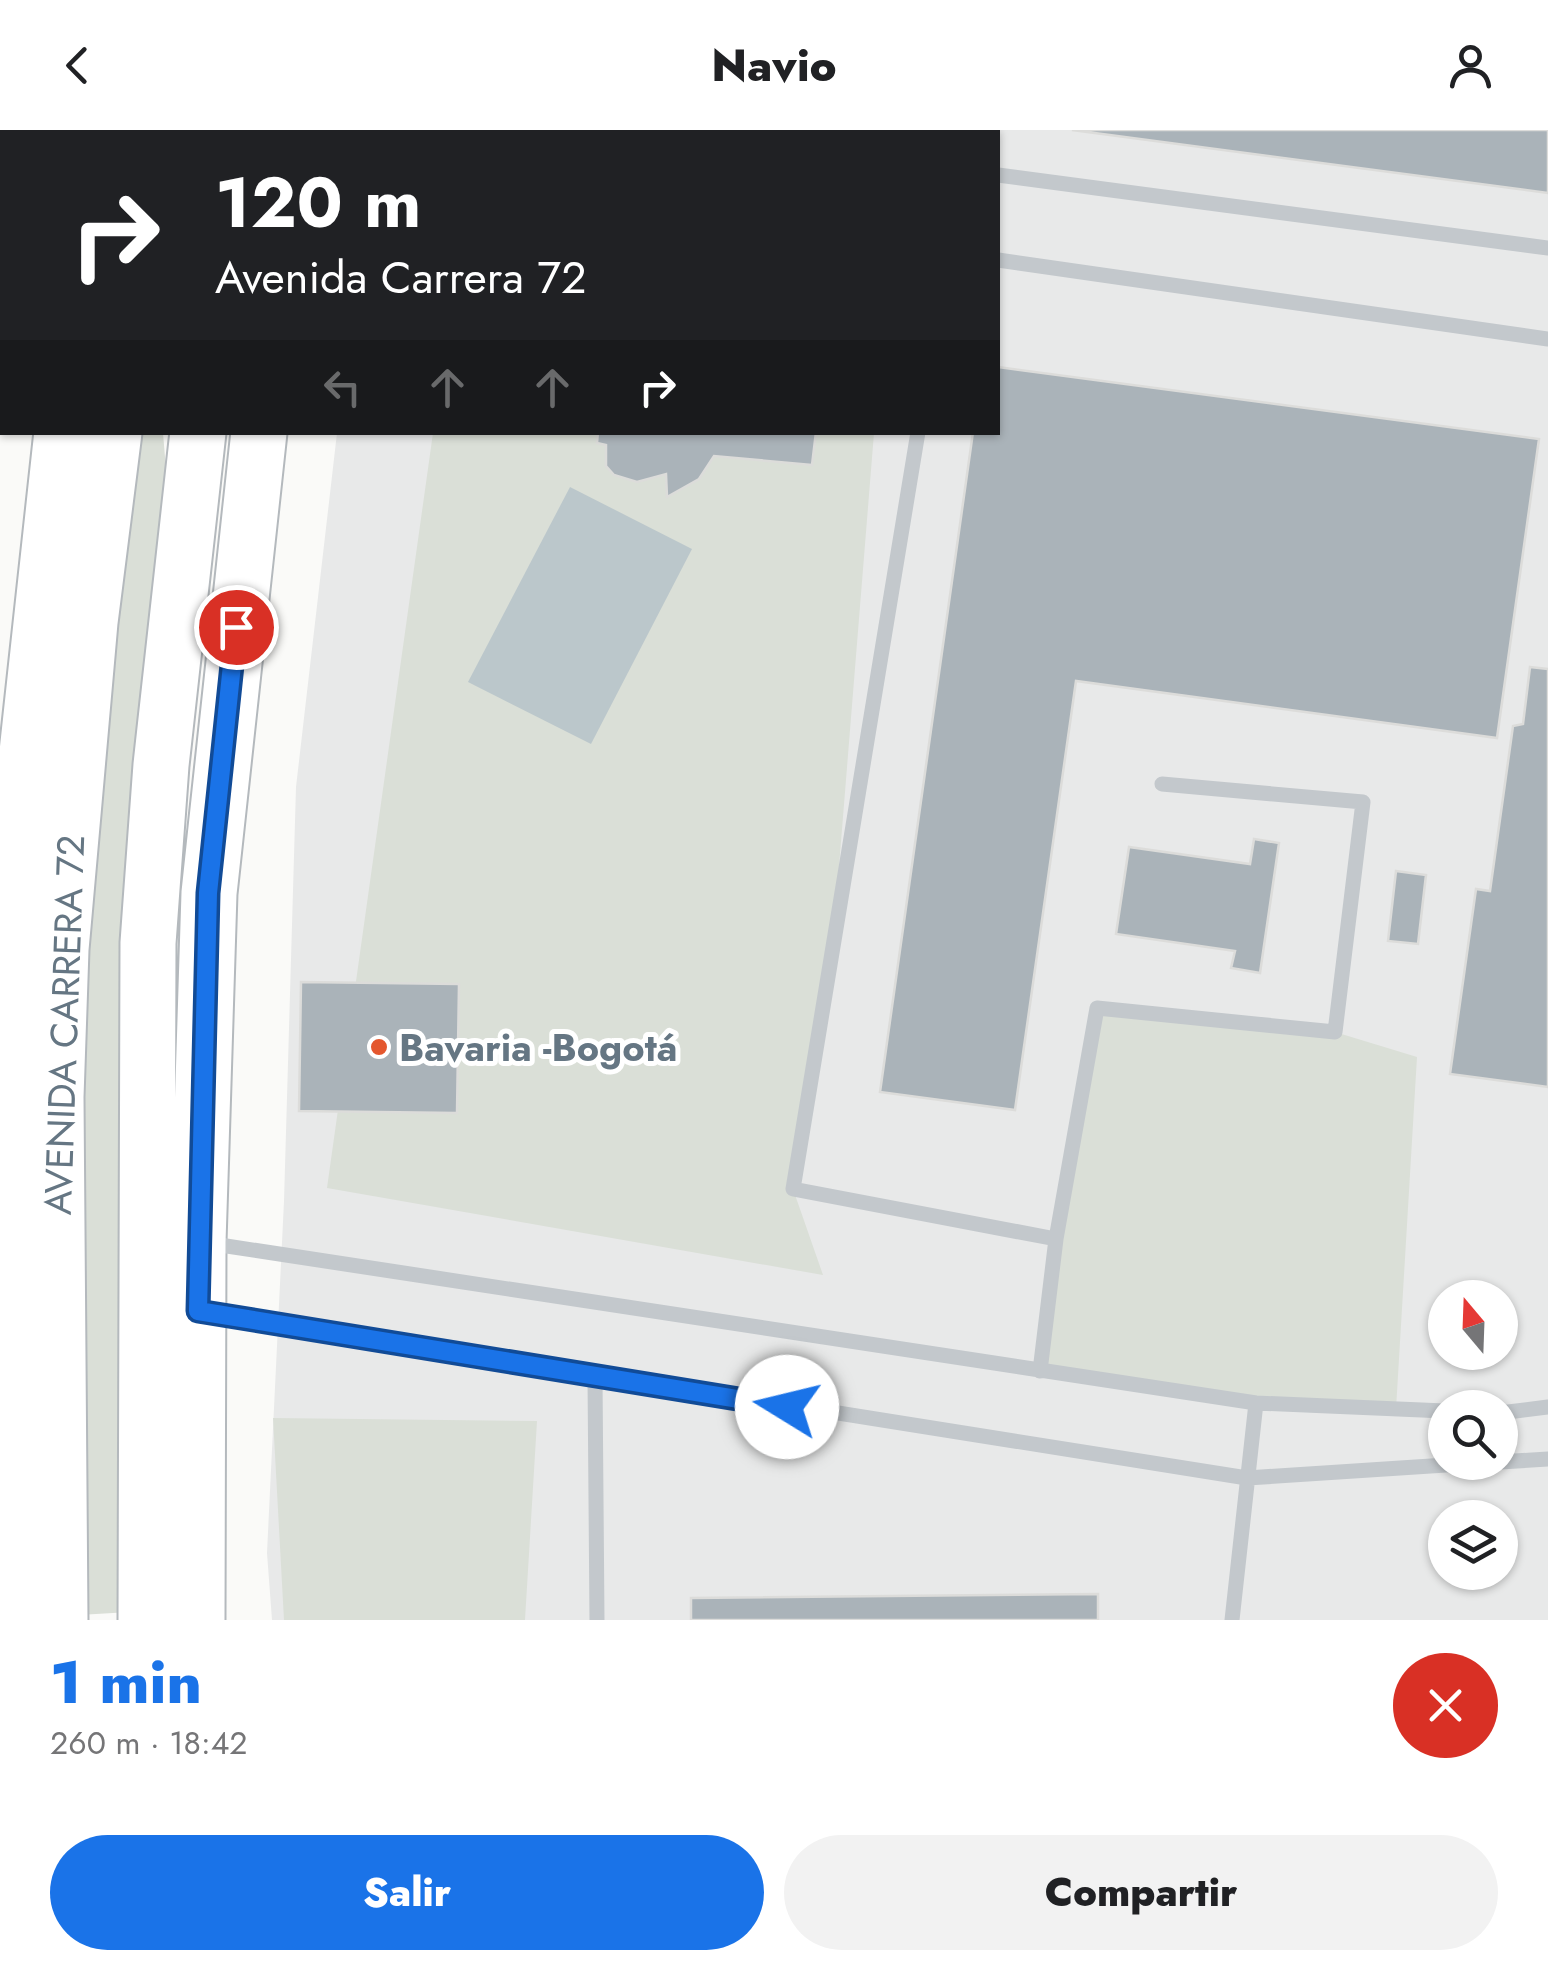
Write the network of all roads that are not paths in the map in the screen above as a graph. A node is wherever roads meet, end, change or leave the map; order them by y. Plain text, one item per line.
1 (1000, 176) edge
2 (1548, 248) edge
3 (1000, 260) edge
4 (1548, 340) edge
5 (62, 435) edge
6 (114, 435) edge
7 (198, 435) edge
8 (259, 435) edge
9 (918, 435) edge
10 (1162, 784) dead end
11 (1056, 1239) junction
12 (198, 1242) junction
13 (198, 1311) junction
14 (1040, 1371) junction
15 (595, 1378) junction
16 (1256, 1402) junction
17 (1548, 1408) edge
18 (1428, 1411) edge
19 (1518, 1411) edge
20 (1548, 1459) edge
21 (1518, 1461) edge
22 (1428, 1466) edge
23 (1247, 1478) junction
24 (14, 1620) edge
25 (60, 1620) edge
26 (146, 1620) edge
27 (197, 1620) edge
28 (597, 1620) edge
29 (1232, 1620) edge

1 - 2 lane
3 - 4 lane
5 - 24 highway, AVENIDA CARRERA 72
6 - 25 highway, AVENIDA CARRERA 72
7 - 26 highway
8 - 12 highway
9 - 11 lane
10 - 11 lane
11 - 14 lane
12 - 13 highway
12 - 14 lane
13 - 15 lane
13 - 27 highway
14 - 16 lane
15 - 23 lane
15 - 28 lane
16 - 18 lane
16 - 23 lane
17 - 19 lane
20 - 21 lane
22 - 23 lane
23 - 29 lane

